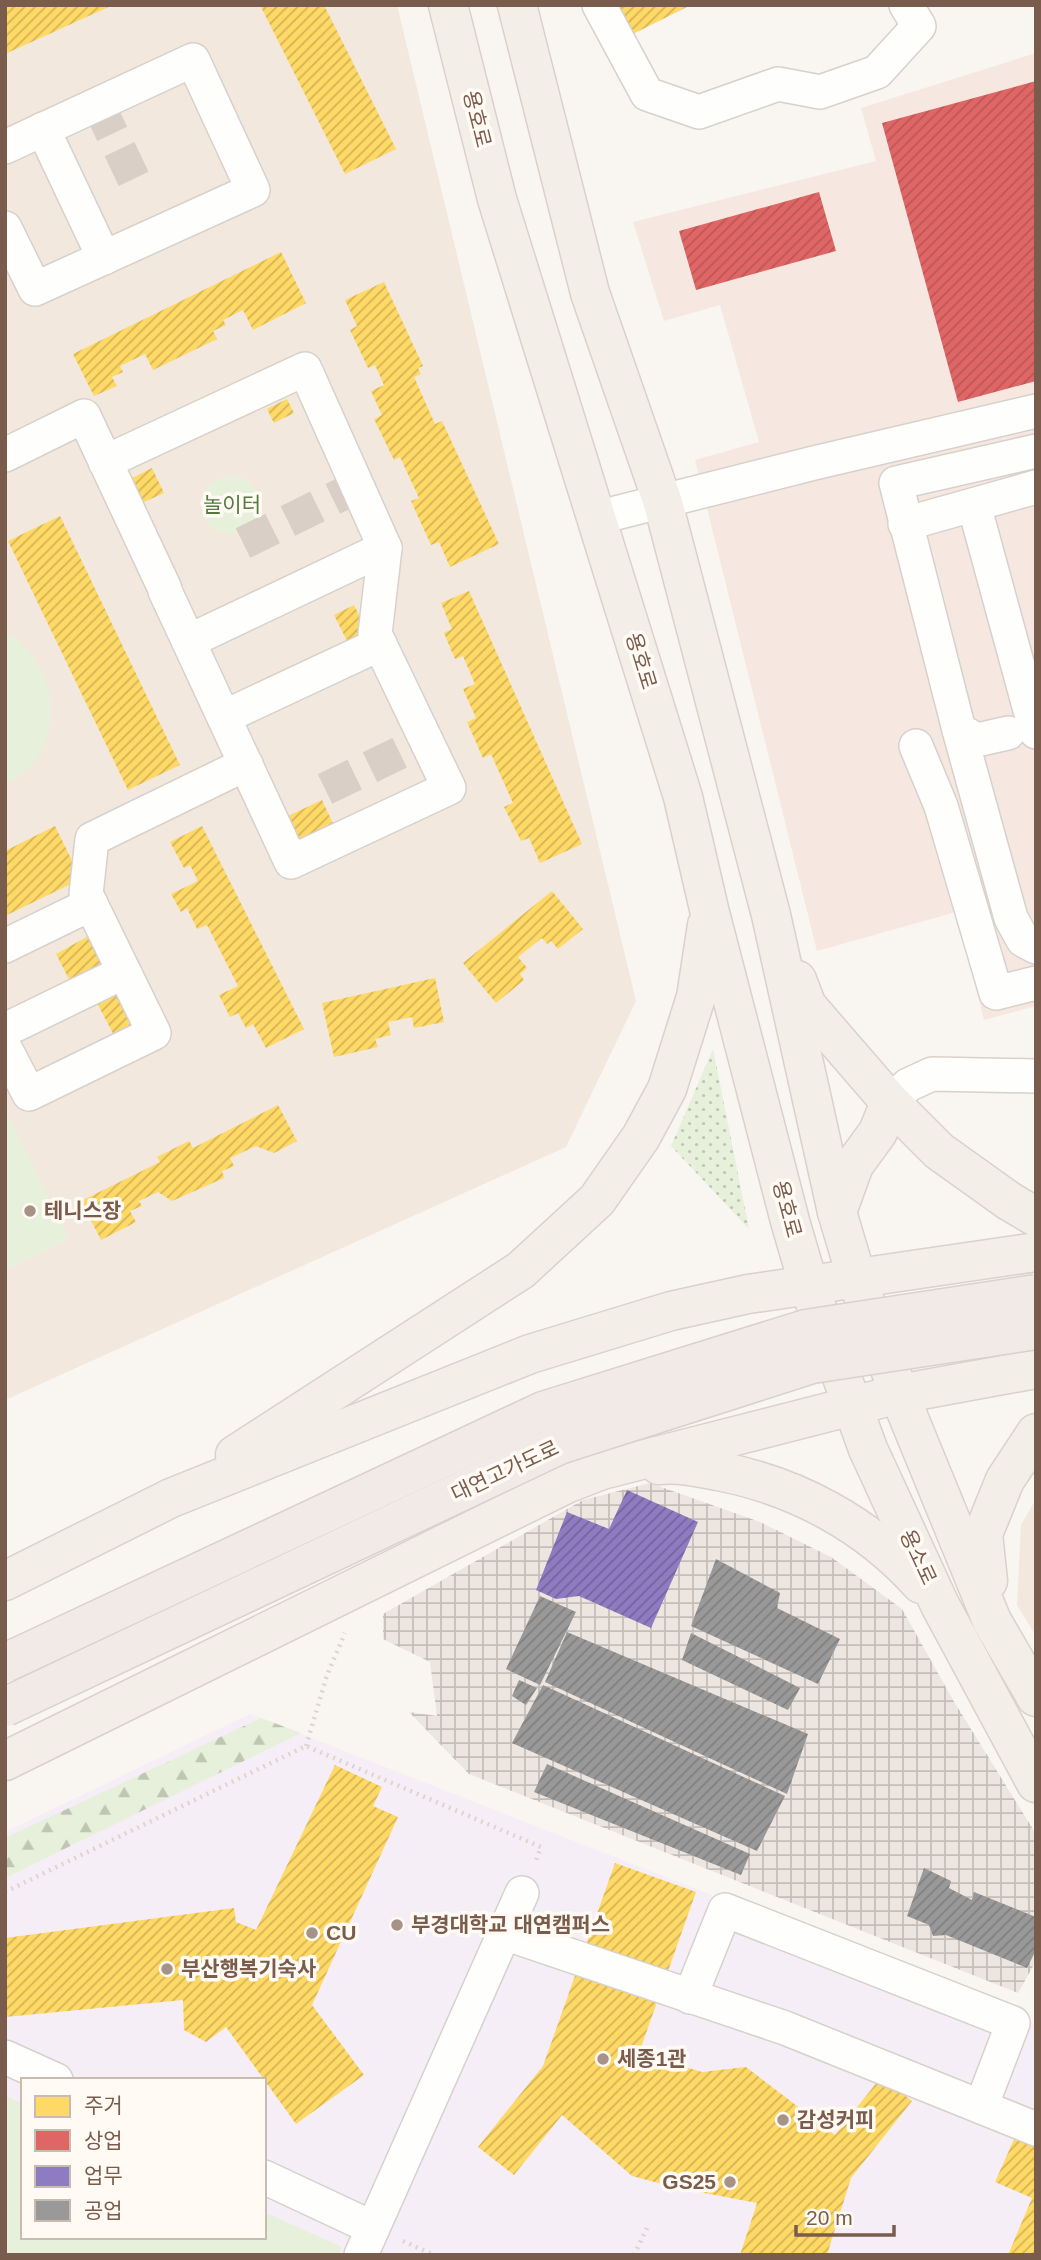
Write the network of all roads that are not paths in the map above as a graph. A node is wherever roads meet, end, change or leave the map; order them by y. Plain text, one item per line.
1 (448, 5) edge
2 (501, 5) edge
3 (517, 5) edge
4 (599, 5) edge
5 (906, 5) edge
6 (527, 48) junction
7 (43, 130) junction
8 (5, 147) edge
9 (497, 199) junction
10 (5, 228) edge
11 (104, 258) junction
12 (590, 293) junction
13 (1036, 411) edge
14 (1036, 451) edge
15 (5, 455) edge
16 (105, 462) junction
17 (1036, 487) edge
18 (663, 503) junction
19 (974, 505) junction
20 (596, 519) junction
21 (905, 524) junction
22 (385, 548) junction
23 (189, 641) junction
24 (380, 644) junction
25 (224, 717) junction
26 (959, 730) junction
27 (1022, 733) edge
28 (916, 746) dead end
29 (246, 764) junction
30 (91, 904) junction
31 (709, 909) junction
32 (771, 915) junction
33 (5, 946) edge
34 (1036, 947) edge
35 (124, 972) junction
36 (1036, 983) edge
37 (5, 1030) edge
38 (5, 1048) edge
39 (1036, 1076) edge
40 (890, 1102) junction
41 (837, 1212) junction
42 (1036, 1217) edge
43 (1036, 1252) edge
44 (1036, 1294) edge
45 (863, 1296) junction
46 (816, 1303) junction
47 (1036, 1330) edge
48 (1036, 1369) edge
49 (900, 1394) junction
50 (852, 1406) junction
51 (1036, 1433) edge
52 (602, 1470) junction
53 (171, 1498) junction
54 (5, 1580) edge
55 (940, 1605) junction
56 (992, 1621) junction
57 (5, 1663) edge
58 (1036, 1696) edge
59 (5, 1707) edge
60 (5, 1761) edge
61 (1036, 1783) edge
62 (522, 1893) road end
63 (504, 1933) junction
64 (690, 1997) junction
65 (5, 2057) edge
66 (52, 2078) edge
67 (981, 2107) junction
68 (1036, 2129) edge
69 (266, 2178) edge
70 (367, 2241) edge

1 - 9 main road, 용호로
2 - 6 main road
3 - 6 main road
4 - 5 lane
6 - 12 main road
7 - 8 lane
7 - 11 lane
7 - 11 lane
9 - 12 main road
9 - 20 main road, 용호로
10 - 11 lane
12 - 18 main road
13 - 18 lane
14 - 21 lane
15 - 16 lane
16 - 22 lane
16 - 23 lane
17 - 19 lane
18 - 20 lane
18 - 32 main road
19 - 21 lane
19 - 27 lane
20 - 31 main road, 용호로
21 - 26 lane
22 - 23 lane
22 - 24 lane
23 - 25 lane
24 - 25 lane
24 - 29 lane
25 - 29 lane
26 - 27 lane
26 - 34 lane
28 - 36 lane
29 - 30 lane
30 - 33 lane
30 - 35 lane
31 - 46 main road, 용호로
31 - 53 main road
32 - 40 main road
32 - 41 main road
35 - 37 lane
35 - 38 lane
39 - 40 lane
40 - 41 main road
40 - 42 main road
41 - 45 main road
43 - 45 main road
44 - 57 highway, 대연고가도로, bridge
45 - 46 main road
45 - 49 main road, 용소로
46 - 50 main road, 용소로
46 - 53 main road
47 - 59 highway, 대연고가도로, bridge
48 - 49 main road
49 - 50 main road
49 - 56 main road, 용소로
50 - 52 main road
50 - 55 main road, 용소로
51 - 56 main road
52 - 55 main road
52 - 60 main road
53 - 54 main road
55 - 61 main road, 용소로
56 - 58 main road, 용소로
62 - 63 lane
63 - 64 lane
63 - 70 lane
64 - 67 lane
64 - 67 lane
65 - 66 lane
67 - 68 lane
69 - 70 lane

